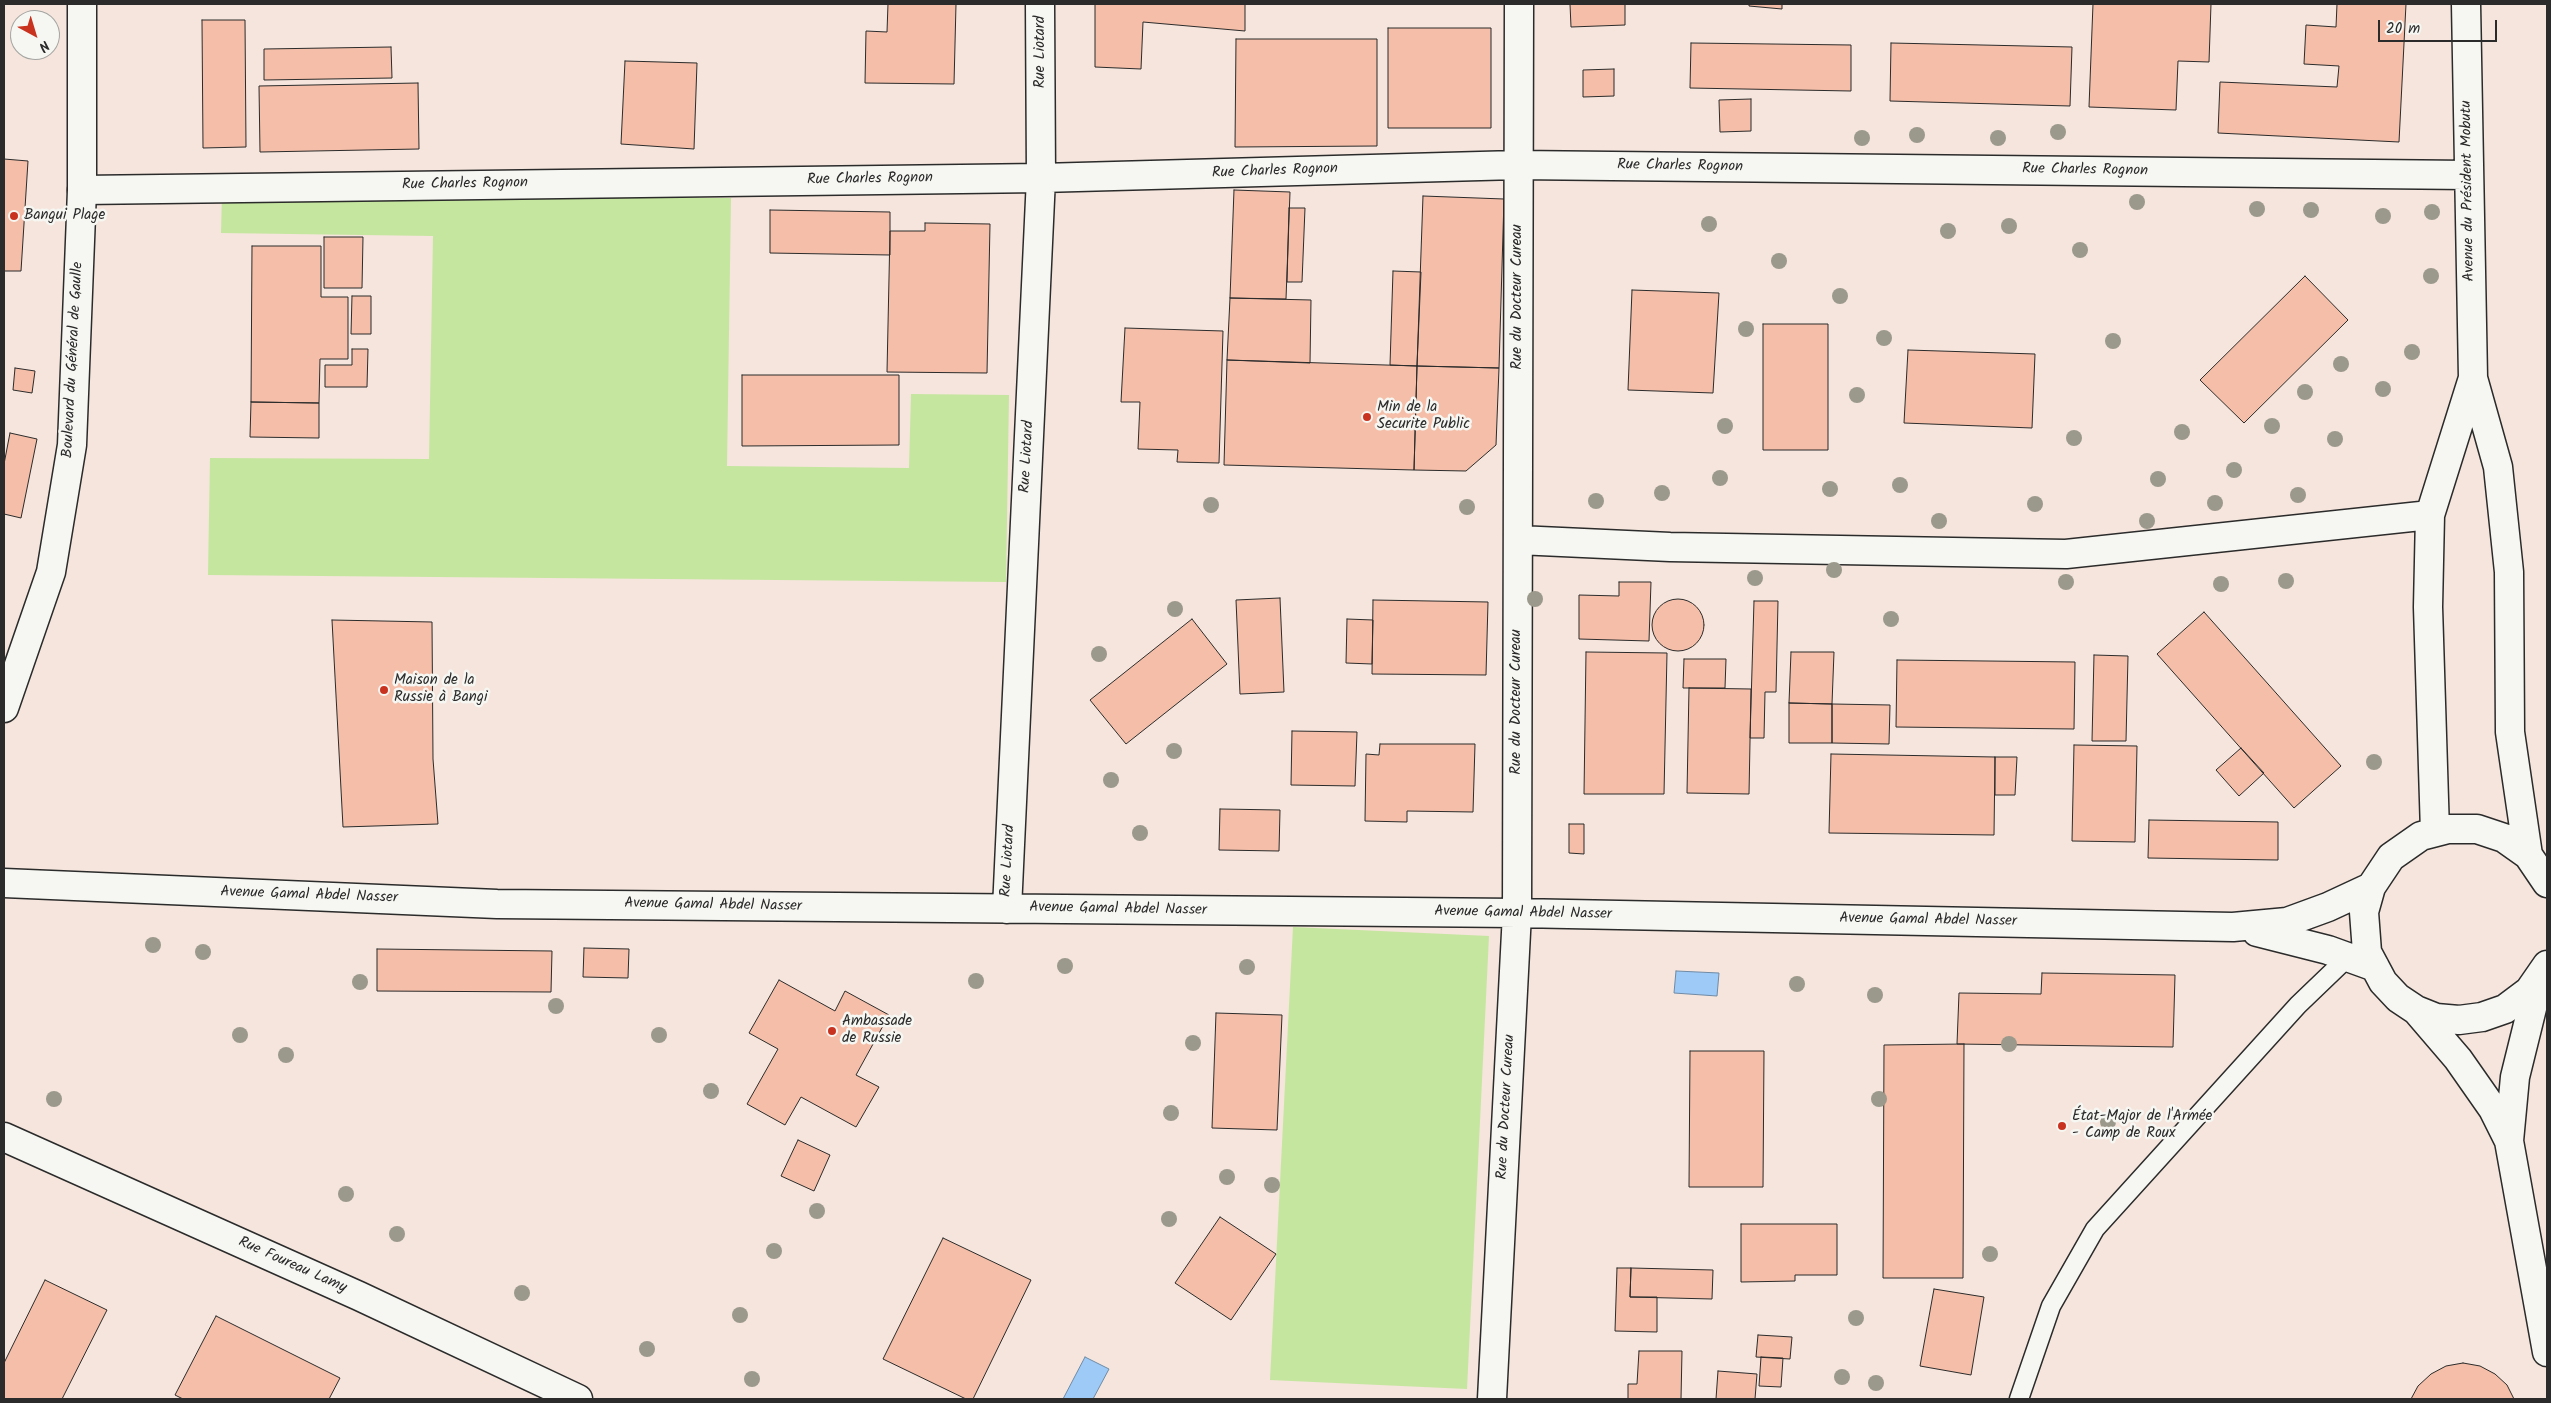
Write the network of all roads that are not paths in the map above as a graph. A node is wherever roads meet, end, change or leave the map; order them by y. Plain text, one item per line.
1 (82, 4) edge
2 (1040, 4) edge
3 (1520, 4) edge
4 (2466, 4) edge
5 (1517, 165) junction
6 (2468, 175) junction
7 (1041, 178) junction
8 (82, 190) junction
9 (2473, 378) junction
10 (2430, 515) junction
11 (1518, 540) junction
12 (4, 708) edge
13 (2435, 832) junction
14 (2528, 855) junction
15 (4, 883) edge
16 (2547, 883) edge
17 (2371, 887) junction
18 (1007, 909) junction
19 (1517, 913) junction
20 (2234, 927) junction
21 (2348, 957) junction
22 (2375, 967) junction
23 (2544, 970) edge
24 (2416, 1010) junction
25 (4, 1137) edge
26 (2509, 1141) junction
27 (2547, 1352) edge
28 (578, 1399) edge
29 (1492, 1399) edge
30 (2019, 1399) edge

1 - 8 street, Boulevard du Général de Gaulle
2 - 7 street, Rue Liotard
3 - 5 street, Rue du Docteur Cureau
4 - 6 street, Avenue du Président Mobutu
5 - 6 street, Rue Charles Rognon
5 - 7 street, Rue Charles Rognon
5 - 11 street, Rue du Docteur Cureau
6 - 9 street, Avenue du Président Mobutu
7 - 8 street, Rue Charles Rognon
7 - 18 street, Rue Liotard
8 - 12 street, Boulevard du Général de Gaulle
9 - 10 street
9 - 14 street
10 - 11 street
10 - 13 street
11 - 19 street, Rue du Docteur Cureau
13 - 14 street
13 - 17 street
14 - 16 street
15 - 18 street, Avenue Gamal Abdel Nasser
17 - 20 street, Avenue Gamal Abdel Nasser
17 - 22 street
18 - 19 street, Avenue Gamal Abdel Nasser
19 - 20 street, Avenue Gamal Abdel Nasser
19 - 29 street, Rue du Docteur Cureau
20 - 21 street, Avenue Gamal Abdel Nasser
21 - 22 street, Avenue Gamal Abdel Nasser
21 - 30 lane
22 - 24 street
23 - 24 street
23 - 26 street
24 - 26 street
25 - 28 street, Rue Foureau Lamy
26 - 27 street

